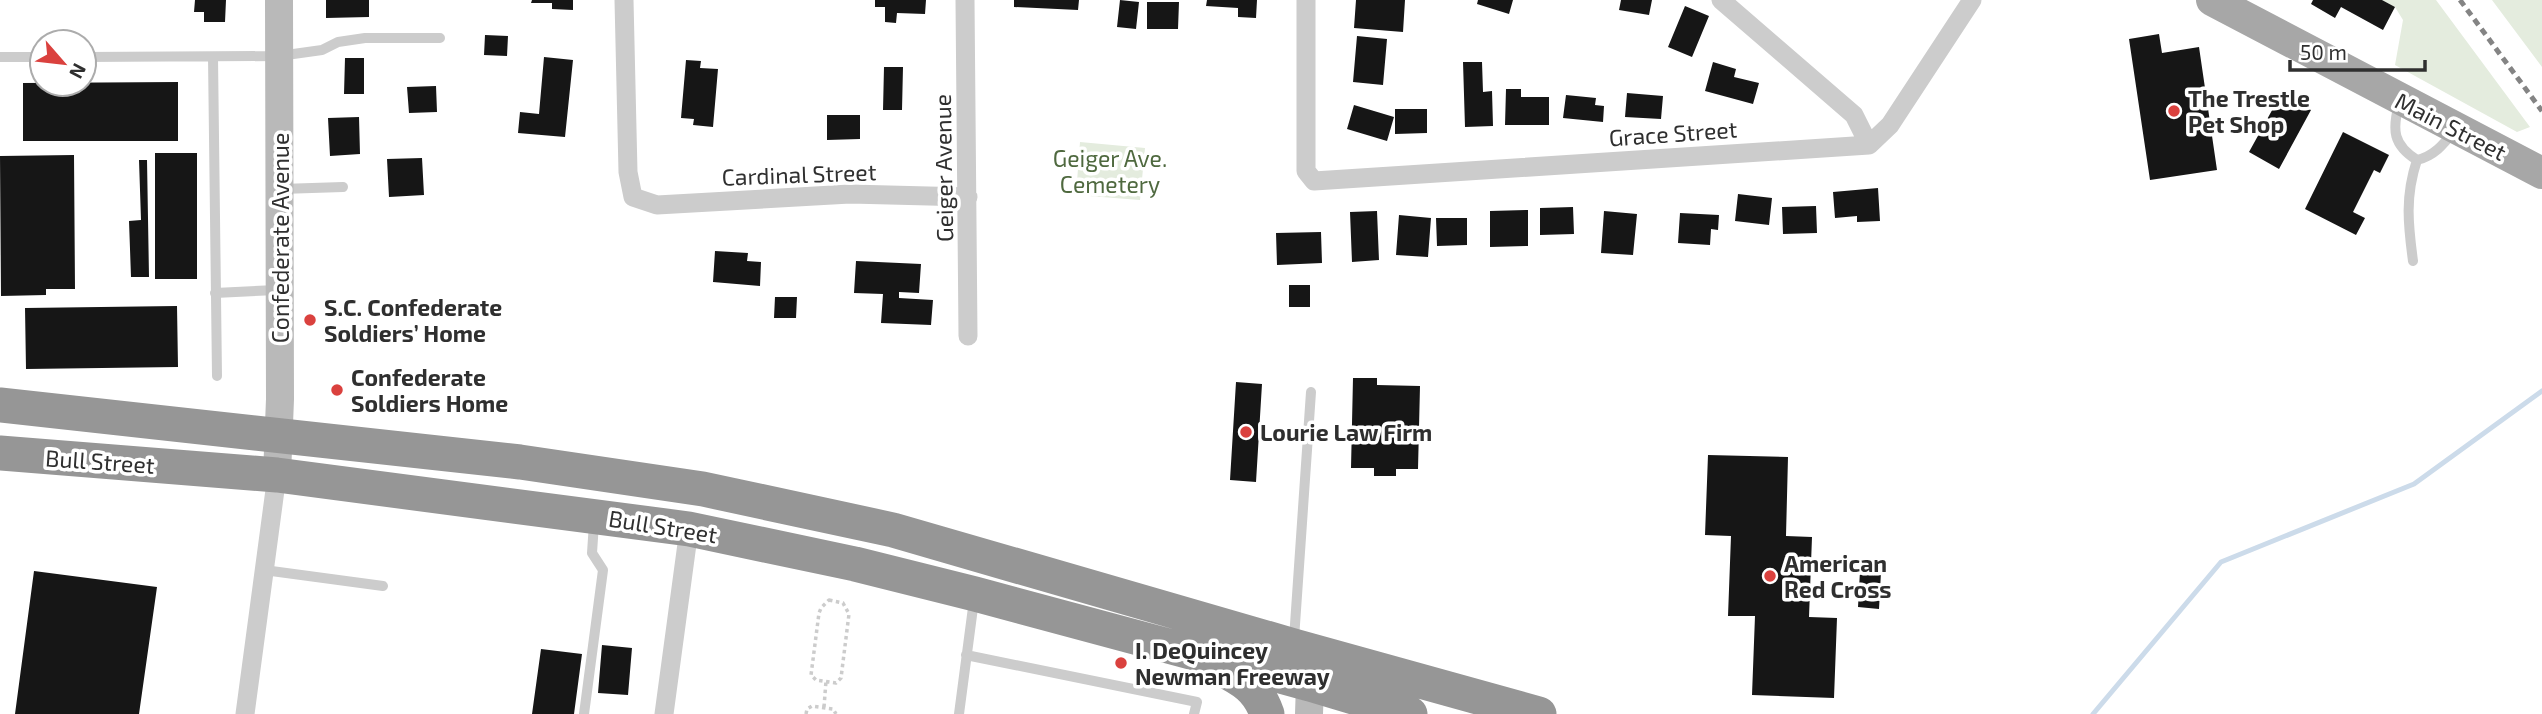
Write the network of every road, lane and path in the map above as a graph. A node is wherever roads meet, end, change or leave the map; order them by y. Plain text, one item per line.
1 (279, 0) edge
2 (624, 0) edge
3 (965, 0) edge
4 (1306, 0) edge
5 (1721, 0) edge
6 (1972, 0) edge
7 (2212, 0) edge
8 (440, 38) dead end
9 (279, 56) junction
10 (0, 57) edge
11 (28, 57) edge
12 (98, 57) edge
13 (213, 57) junction
14 (2400, 100) junction
15 (2456, 128) junction
16 (1869, 145) junction
17 (2417, 160) junction
18 (2542, 173) edge
19 (343, 187) dead end
20 (280, 189) junction
21 (968, 197) junction
22 (2413, 261) dead end
23 (280, 290) junction
24 (215, 293) junction
25 (968, 336) dead end
26 (217, 376) dead end
27 (1311, 392) dead end
28 (0, 405) edge
29 (279, 435) junction
30 (0, 453) edge
31 (277, 475) junction
32 (594, 515) junction
33 (689, 529) junction
34 (264, 570) junction
35 (383, 586) dead end
36 (975, 594) junction
37 (1185, 650) junction
38 (966, 654) junction
39 (1298, 680) edge
40 (826, 681) junction
41 (824, 707) junction
42 (1534, 712) edge
43 (245, 714) edge
44 (584, 714) edge
45 (664, 714) edge
46 (806, 714) edge
47 (836, 714) edge
48 (959, 714) edge
49 (1195, 714) edge
50 (1267, 714) edge
51 (1278, 714) edge
52 (1410, 714) edge

1 - 9 street, Confederate Avenue
2 - 21 street, Cardinal Street
3 - 21 street, Geiger Avenue
4 - 16 street, Grace Street
5 - 16 street
6 - 16 street
7 - 14 main road, Main Street
8 - 9 lane
9 - 13 lane
9 - 20 street, Confederate Avenue
10 - 11 lane
12 - 13 lane
13 - 24 lane
14 - 15 main road, Main Street
14 - 17 lane
15 - 17 lane
15 - 18 main road, Main Street
17 - 22 lane
19 - 20 lane
20 - 23 street, Confederate Avenue
21 - 25 street, Geiger Avenue
23 - 24 lane
23 - 29 street, Confederate Avenue
24 - 26 lane
27 - 39 lane
28 - 29 highway, Bull Street
29 - 31 street, Confederate Avenue
29 - 39 highway, Bull Street
30 - 31 highway, Bull Street
31 - 32 highway, Bull Street
31 - 34 street
32 - 33 highway, Bull Street
32 - 44 lane
33 - 36 highway, Bull Street
33 - 45 street
34 - 35 lane
34 - 43 street
36 - 37 highway, Bull Street
36 - 38 lane
37 - 39 highway, Bull Street
37 - 50 highway
38 - 48 lane
38 - 49 lane
39 - 42 highway
39 - 51 street
39 - 52 highway
40 - 40 path
40 - 41 path
41 - 46 path
41 - 47 path

